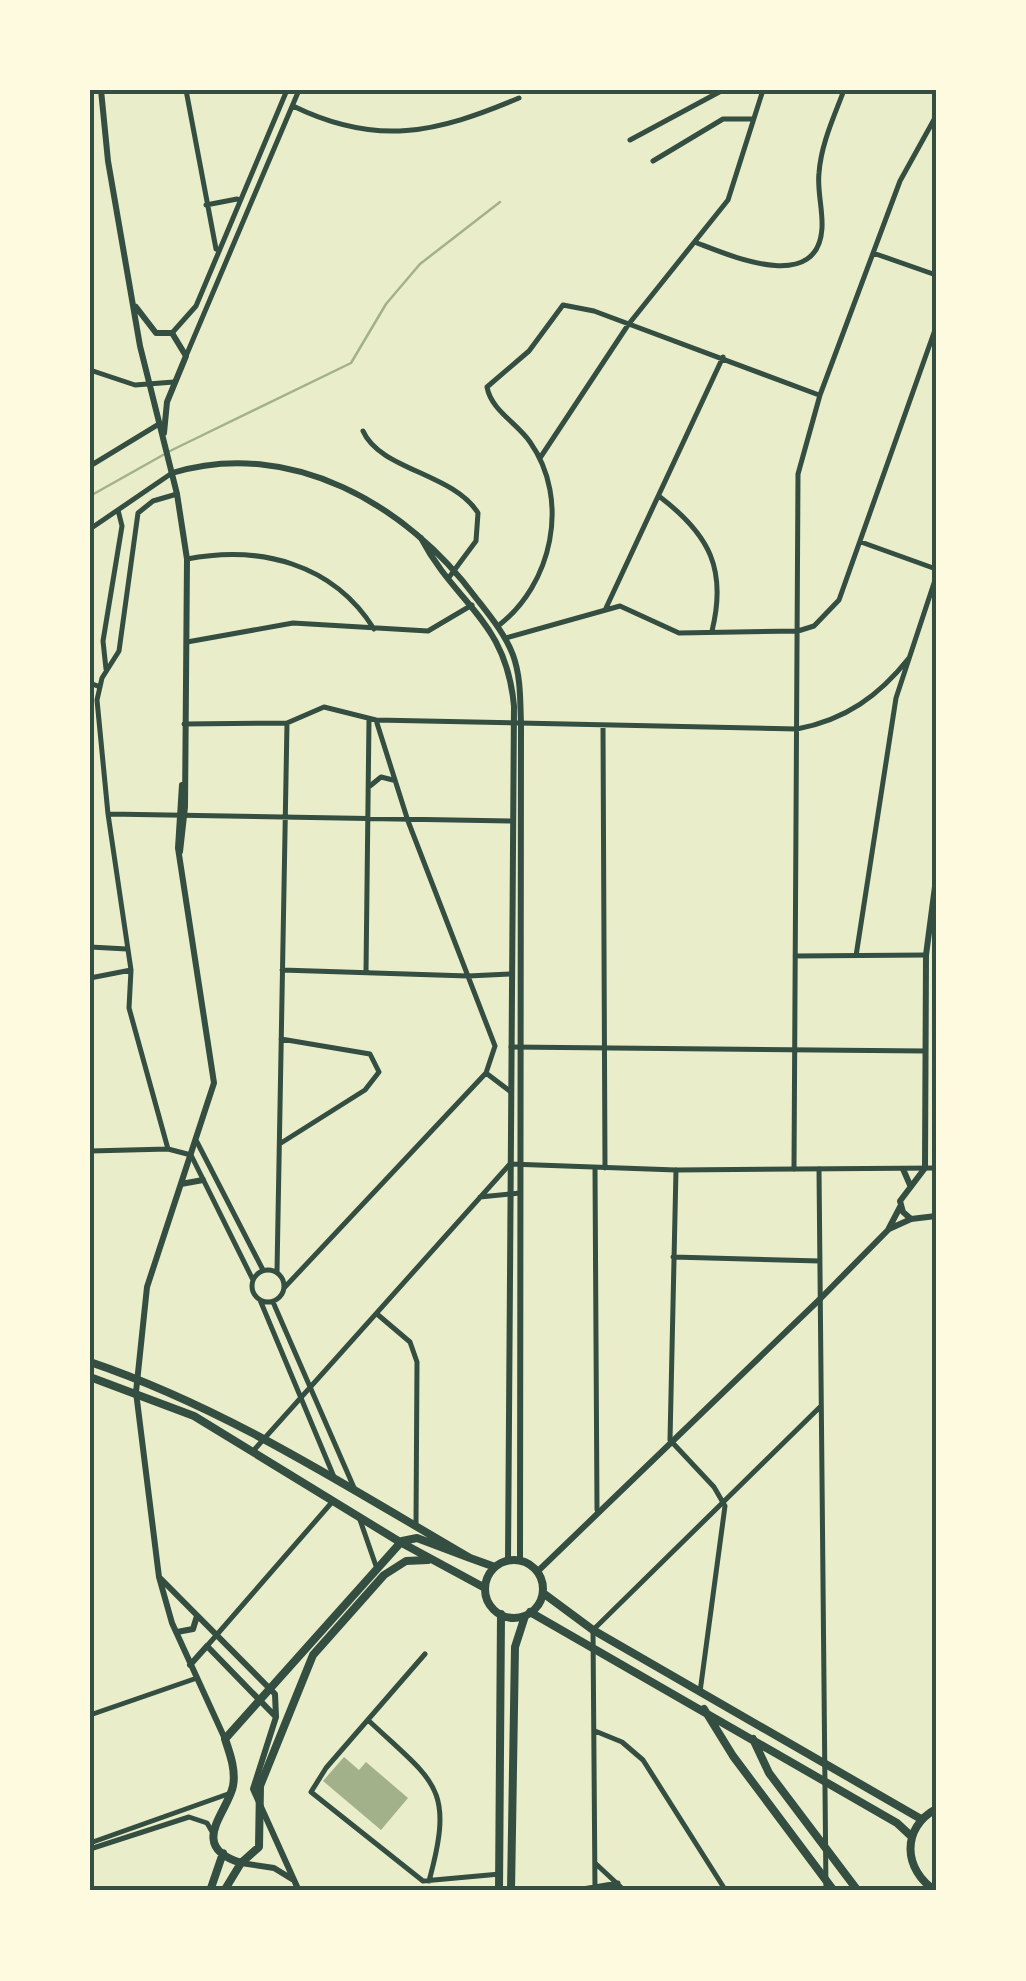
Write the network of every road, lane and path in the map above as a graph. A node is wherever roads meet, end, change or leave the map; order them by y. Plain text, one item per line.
1 (101, 90) edge
2 (186, 90) edge
3 (287, 90) edge
4 (299, 90) edge
5 (723, 90) edge
6 (762, 90) edge
7 (844, 90) edge
8 (519, 98) dead end
9 (282, 102) junction
10 (292, 106) junction
11 (936, 116) edge
12 (752, 119) junction
13 (630, 140) dead end
14 (653, 161) dead end
15 (238, 199) junction
16 (206, 205) junction
17 (697, 243) junction
18 (216, 252) junction
19 (872, 253) junction
20 (936, 275) edge
21 (133, 301) junction
22 (628, 324) junction
23 (936, 327) edge
24 (156, 332) junction
25 (172, 333) junction
26 (140, 346) junction
27 (186, 356) junction
28 (723, 357) junction
29 (90, 370) edge
30 (174, 382) junction
31 (149, 386) junction
32 (820, 395) junction
33 (158, 424) junction
34 (363, 431) dead end
35 (164, 439) junction
36 (540, 458) junction
37 (90, 466) edge
38 (172, 473) junction
39 (177, 494) junction
40 (139, 496) junction
41 (660, 497) junction
42 (118, 510) junction
43 (138, 513) junction
44 (90, 529) edge
45 (861, 542) junction
46 (186, 558) junction
47 (936, 573) edge
48 (453, 574) junction
49 (472, 605) junction
50 (606, 608) junction
51 (494, 628) junction
52 (374, 629) junction
53 (798, 631) junction
54 (712, 632) junction
55 (502, 640) junction
56 (187, 642) junction
57 (909, 658) junction
58 (106, 669) junction
59 (90, 683) edge
60 (100, 686) junction
61 (372, 719) junction
62 (287, 723) junction
63 (518, 723) junction
64 (184, 724) junction
65 (604, 724) junction
66 (797, 729) junction
67 (396, 782) junction
68 (370, 786) junction
69 (181, 813) junction
70 (108, 814) junction
71 (285, 816) junction
72 (369, 819) junction
73 (511, 820) junction
74 (408, 821) junction
75 (521, 821) junction
76 (936, 879) edge
77 (90, 947) edge
78 (127, 949) junction
79 (926, 955) junction
80 (794, 956) junction
81 (856, 956) junction
82 (131, 970) junction
83 (282, 970) junction
84 (366, 972) junction
85 (510, 974) junction
86 (468, 976) junction
87 (90, 978) edge
88 (281, 1039) junction
89 (514, 1047) junction
90 (604, 1048) junction
91 (926, 1050) junction
92 (794, 1052) junction
93 (486, 1073) junction
94 (511, 1092) junction
95 (196, 1142) junction
96 (281, 1143) junction
97 (168, 1150) junction
98 (90, 1152) edge
99 (191, 1155) junction
100 (510, 1164) junction
101 (520, 1165) junction
102 (595, 1168) junction
103 (605, 1168) junction
104 (925, 1168) junction
105 (936, 1168) edge
106 (794, 1169) junction
107 (819, 1169) junction
108 (904, 1169) junction
109 (676, 1170) junction
110 (204, 1180) junction
111 (180, 1185) junction
112 (910, 1185) junction
113 (520, 1193) junction
114 (510, 1194) junction
115 (477, 1197) junction
116 (900, 1207) junction
117 (936, 1216) edge
118 (912, 1219) junction
119 (888, 1230) junction
120 (674, 1257) junction
121 (820, 1261) junction
122 (264, 1270) junction
123 (277, 1272) junction
124 (253, 1280) junction
125 (284, 1288) junction
126 (820, 1299) junction
127 (260, 1300) junction
128 (273, 1302) junction
129 (377, 1314) junction
130 (90, 1362) edge
131 (90, 1377) edge
132 (136, 1378) junction
133 (309, 1387) junction
134 (136, 1392) junction
135 (300, 1396) junction
136 (821, 1406) junction
137 (264, 1436) junction
138 (670, 1440) junction
139 (254, 1450) junction
140 (336, 1482) junction
141 (356, 1493) junction
142 (334, 1500) junction
143 (723, 1500) junction
144 (597, 1510) junction
145 (358, 1514) junction
146 (416, 1526) junction
147 (400, 1542) junction
148 (470, 1558) junction
149 (438, 1561) junction
150 (508, 1561) junction
151 (520, 1561) junction
152 (376, 1566) junction
153 (495, 1567) junction
154 (537, 1572) junction
155 (160, 1577) junction
156 (486, 1588) junction
157 (543, 1593) junction
158 (190, 1608) junction
159 (501, 1614) junction
160 (528, 1614) junction
161 (197, 1616) junction
162 (174, 1627) junction
163 (593, 1630) junction
164 (216, 1635) junction
165 (206, 1646) junction
166 (592, 1646) junction
167 (425, 1654) dead end
168 (190, 1666) junction
169 (196, 1678) junction
170 (270, 1688) junction
171 (700, 1692) junction
172 (260, 1698) junction
173 (704, 1708) junction
174 (90, 1716) edge
175 (276, 1717) junction
176 (368, 1720) junction
177 (757, 1727) junction
178 (594, 1731) junction
179 (753, 1738) junction
180 (225, 1739) junction
181 (778, 1753) junction
182 (823, 1766) junction
183 (769, 1774) junction
184 (823, 1780) junction
185 (231, 1793) junction
186 (256, 1803) junction
187 (936, 1809) edge
188 (921, 1820) junction
189 (214, 1835) junction
190 (911, 1836) junction
191 (90, 1846) edge
192 (827, 1849) junction
193 (223, 1853) junction
194 (242, 1863) junction
195 (594, 1863) junction
196 (510, 1872) junction
197 (498, 1874) junction
198 (293, 1879) junction
199 (826, 1880) junction
200 (428, 1882) junction
201 (618, 1883) junction
202 (595, 1890) edge
203 (210, 1891) edge
204 (224, 1891) edge
205 (299, 1891) edge
206 (499, 1891) edge
207 (511, 1891) edge
208 (572, 1891) edge
209 (625, 1891) edge
210 (726, 1891) edge
211 (826, 1891) edge
212 (834, 1891) edge
213 (858, 1891) edge
214 (936, 1891) edge

1 - 21 main road
2 - 16 street
3 - 9 street
4 - 10 street
5 - 13 street
6 - 12 street
7 - 17 street
8 - 10 street
9 - 10 street
9 - 15 street
10 - 27 street
11 - 19 street
12 - 14 street
12 - 17 street
15 - 16 street
15 - 18 street
16 - 18 street
17 - 22 street
18 - 25 street
19 - 20 street
19 - 32 street
21 - 24 main road
21 - 26 main road
22 - 28 street
22 - 36 street
22 - 36 street
23 - 45 street
24 - 25 main road
24 - 26 main road
25 - 27 main road
26 - 31 main road
27 - 30 main road
28 - 32 street
28 - 41 street
29 - 31 street
30 - 31 street
30 - 35 main road
31 - 33 main road
32 - 53 street
33 - 35 main road
33 - 37 street
34 - 48 street
35 - 38 main road
36 - 51 street
38 - 39 main road
38 - 40 street
38 - 48 main road
39 - 43 street
39 - 46 main road
40 - 42 street
40 - 43 street
41 - 50 street
41 - 54 street
42 - 44 street
42 - 58 street
43 - 58 street
45 - 47 street
45 - 53 street
46 - 52 street
46 - 56 main road
47 - 57 street
48 - 49 main road
48 - 51 main road
49 - 51 main road
49 - 52 street
50 - 54 street
50 - 55 street
51 - 55 main road
52 - 56 street
53 - 54 street
53 - 66 street
55 - 63 main road
56 - 64 main road
57 - 66 street
57 - 81 street
58 - 60 street
59 - 60 street
60 - 70 street
61 - 62 street
61 - 63 street
61 - 67 street
61 - 68 street
62 - 64 street
62 - 71 street
63 - 65 street
63 - 73 main road
63 - 75 main road
64 - 69 main road
65 - 66 street
65 - 90 street
66 - 80 street
67 - 68 street
67 - 74 street
68 - 72 street
69 - 70 street
69 - 71 street
69 - 95 main road
70 - 78 street
71 - 72 street
71 - 83 street
72 - 74 street
72 - 84 street
73 - 74 street
73 - 75 street
73 - 85 main road
74 - 86 street
75 - 89 main road
76 - 79 main road
77 - 78 street
78 - 82 street
79 - 81 street
79 - 91 main road
80 - 81 street
80 - 92 street
82 - 87 street
82 - 97 street
83 - 84 street
83 - 88 street
84 - 86 street
85 - 86 street
85 - 89 main road
86 - 93 street
88 - 96 street
88 - 96 street
89 - 90 street
89 - 94 main road
89 - 101 main road
90 - 92 street
90 - 103 street
91 - 92 street
91 - 104 main road
92 - 106 street
93 - 94 street
93 - 125 street
94 - 100 main road
95 - 99 main road
95 - 122 street
96 - 123 street
97 - 98 street
97 - 99 street
99 - 110 street
99 - 111 main road
100 - 101 street
100 - 114 main road
100 - 115 street
101 - 102 street
101 - 113 main road
102 - 103 street
102 - 144 street
103 - 109 street
104 - 105 street
104 - 108 street
104 - 112 main road
106 - 107 street
106 - 109 street
107 - 108 street
107 - 121 street
108 - 112 main road
109 - 120 street
110 - 111 main road
110 - 124 street
111 - 132 main road
112 - 116 main road
113 - 114 street
113 - 151 main road
114 - 115 street
114 - 150 main road
115 - 129 street
116 - 118 main road
116 - 119 main road
117 - 118 main road
118 - 119 main road
119 - 126 main road
120 - 121 street
120 - 138 street
121 - 126 street
122 - 123 street
122 - 124 street
123 - 125 street
124 - 127 street
125 - 128 street
126 - 136 street
126 - 138 main road
127 - 128 street
127 - 135 street
128 - 133 street
129 - 133 street
129 - 146 street
130 - 132 main road
131 - 134 main road
132 - 134 main road
132 - 137 main road
133 - 135 street
133 - 141 street
134 - 139 main road
134 - 155 main road
135 - 137 street
135 - 140 street
136 - 143 street
136 - 182 street
137 - 139 street
137 - 140 main road
138 - 143 street
138 - 144 main road
139 - 142 main road
140 - 141 main road
141 - 146 main road
142 - 145 main road
142 - 164 street
143 - 163 street
143 - 171 street
144 - 154 main road
145 - 147 main road
145 - 152 street
146 - 148 main road
147 - 148 main road
147 - 149 main road
147 - 152 main road
148 - 153 main road
149 - 156 main road
149 - 186 main road
150 - 151 main road
150 - 153 main road
151 - 154 main road
152 - 170 main road
153 - 156 main road
154 - 157 main road
155 - 158 main road
155 - 162 main road
156 - 159 main road
157 - 160 main road
157 - 163 main road
158 - 161 main road
158 - 162 main road
159 - 160 main road
159 - 197 main road
160 - 166 main road
160 - 196 main road
161 - 162 main road
161 - 164 main road
162 - 168 main road
163 - 166 street
163 - 171 main road
164 - 165 street
164 - 170 main road
165 - 168 main road
165 - 172 main road
166 - 173 main road
166 - 178 street
167 - 176 street
168 - 169 main road
169 - 174 street
169 - 180 main road
170 - 172 main road
170 - 175 main road
171 - 177 main road
172 - 175 main road
172 - 180 main road
173 - 179 main road
173 - 199 main road
175 - 186 main road
176 - 200 street
176 - 200 street
177 - 179 main road
177 - 182 main road
178 - 195 street
178 - 210 street
179 - 181 main road
179 - 183 main road
180 - 185 main road
181 - 183 main road
181 - 184 main road
182 - 184 street
182 - 188 main road
183 - 192 main road
184 - 190 main road
184 - 192 street
185 - 189 main road
185 - 191 street
186 - 194 main road
186 - 198 main road
187 - 188 main road
188 - 190 main road
189 - 191 street
189 - 193 main road
190 - 214 main road
192 - 199 street
192 - 213 main road
193 - 194 main road
193 - 203 main road
194 - 198 main road
194 - 204 main road
195 - 201 street
195 - 202 street
196 - 197 street
196 - 207 main road
197 - 200 street
197 - 206 main road
198 - 205 main road
199 - 211 street
199 - 212 main road
201 - 202 street
201 - 209 street
202 - 208 street

